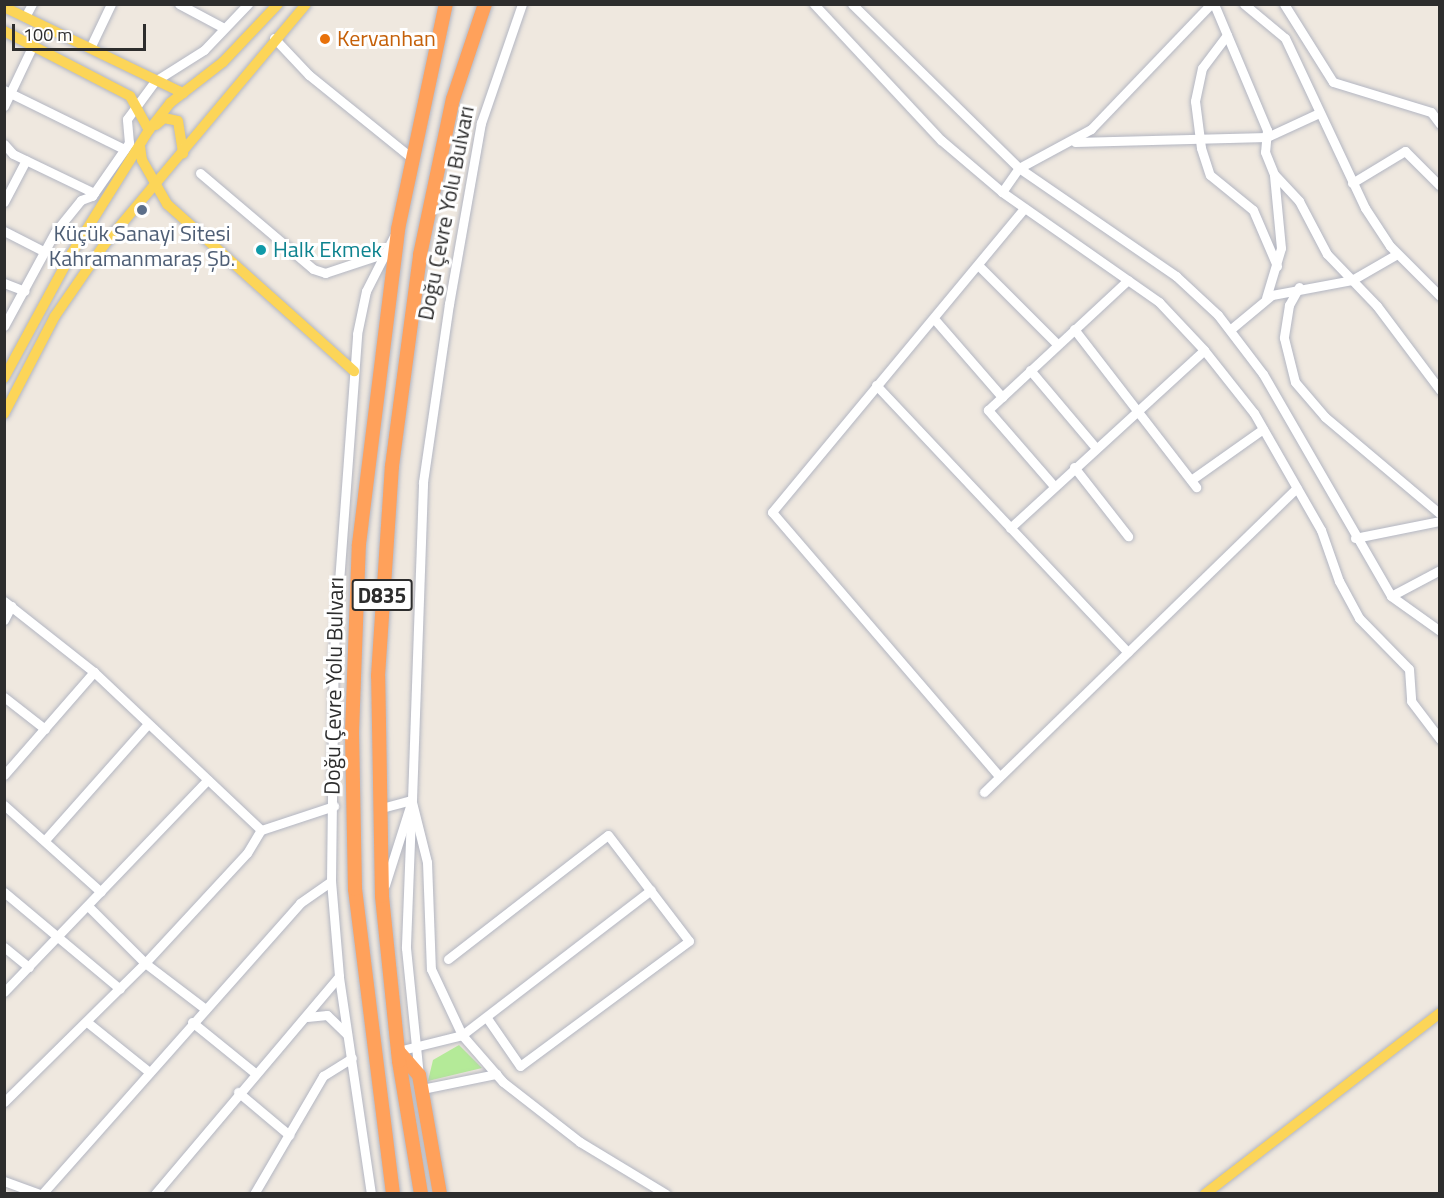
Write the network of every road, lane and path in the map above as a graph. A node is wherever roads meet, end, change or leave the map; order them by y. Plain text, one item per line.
1 (32, 4) edge
2 (111, 4) edge
3 (179, 4) edge
4 (248, 4) edge
5 (278, 4) edge
6 (306, 4) edge
7 (446, 4) edge
8 (485, 4) edge
9 (522, 4) edge
10 (814, 4) edge
11 (852, 4) edge
12 (1212, 4) edge
13 (1244, 4) edge
14 (1284, 4) edge
15 (4, 7) edge
16 (25, 17) junction
17 (224, 28) junction
18 (4, 31) edge
19 (1227, 35) junction
20 (274, 38) junction
21 (33, 45) junction
22 (90, 48) junction
23 (155, 81) junction
24 (8, 91) edge
25 (183, 93) junction
26 (139, 105) junction
27 (4, 106) edge
28 (1435, 109) edge
29 (1319, 113) junction
30 (1440, 124) edge
31 (149, 130) junction
32 (1267, 137) junction
33 (1201, 138) junction
34 (1074, 142) junction
35 (4, 144) edge
36 (140, 145) junction
37 (124, 149) junction
38 (183, 154) junction
39 (412, 158) junction
40 (26, 160) junction
41 (1019, 168) junction
42 (200, 173) dead end
43 (1274, 174) junction
44 (155, 183) junction
45 (1352, 183) junction
46 (1440, 186) edge
47 (1002, 192) junction
48 (94, 193) junction
49 (4, 202) edge
50 (1024, 208) junction
51 (398, 229) junction
52 (4, 231) edge
53 (43, 251) junction
54 (385, 253) junction
55 (1397, 255) junction
56 (979, 266) junction
57 (1277, 266) junction
58 (1128, 280) junction
59 (1352, 280) junction
60 (4, 283) edge
61 (1299, 287) junction
62 (25, 291) junction
63 (1440, 296) edge
64 (1266, 298) junction
65 (936, 321) junction
66 (4, 326) edge
67 (1074, 329) junction
68 (1231, 329) junction
69 (1057, 344) junction
70 (1204, 350) junction
71 (1030, 370) junction
72 (354, 371) junction
73 (4, 378) edge
74 (876, 385) junction
75 (1440, 390) edge
76 (1002, 397) junction
77 (1135, 409) junction
78 (4, 414) edge
79 (1263, 429) junction
80 (1095, 447) junction
81 (1074, 467) junction
82 (1054, 486) junction
83 (1297, 488) junction
84 (1440, 514) edge
85 (1440, 521) edge
86 (1010, 528) junction
87 (1128, 536) dead end
88 (1355, 538) junction
89 (1440, 570) edge
90 (1391, 596) junction
91 (8, 604) edge
92 (4, 620) edge
93 (1440, 631) edge
94 (1128, 651) junction
95 (94, 672) junction
96 (4, 697) edge
97 (148, 724) junction
98 (45, 729) junction
99 (1440, 739) edge
100 (4, 775) edge
101 (999, 776) junction
102 (207, 780) junction
103 (984, 792) dead end
104 (412, 800) junction
105 (4, 805) edge
106 (334, 806) junction
107 (378, 809) junction
108 (261, 830) junction
109 (45, 840) junction
110 (331, 881) junction
111 (651, 890) junction
112 (4, 892) edge
113 (101, 892) junction
114 (382, 896) junction
115 (88, 906) junction
116 (59, 936) junction
117 (4, 947) edge
118 (448, 959) dead end
119 (145, 963) junction
120 (29, 967) junction
121 (339, 976) junction
122 (120, 989) junction
123 (4, 992) edge
124 (204, 1008) junction
125 (1440, 1013) edge
126 (304, 1018) junction
127 (487, 1018) junction
128 (87, 1022) junction
129 (192, 1022) junction
130 (347, 1034) junction
131 (462, 1035) junction
132 (418, 1048) junction
133 (398, 1051) junction
134 (352, 1058) junction
135 (147, 1070) junction
136 (255, 1073) junction
137 (496, 1074) junction
138 (421, 1082) junction
139 (238, 1092) junction
140 (4, 1102) edge
141 (289, 1135) junction
142 (4, 1181) edge
143 (40, 1194) edge
144 (155, 1194) edge
145 (254, 1194) edge
146 (371, 1194) edge
147 (393, 1194) edge
148 (421, 1194) edge
149 (440, 1194) edge
150 (666, 1194) edge
151 (1205, 1194) edge

1 - 16 street
2 - 22 street
3 - 17 street
4 - 17 street
5 - 25 main road
6 - 20 main road
7 - 39 highway, Doğu Çevre Yolu Bulvarı / D835
8 - 107 highway, Doğu Çevre Yolu Bulvarı / D835
9 - 104 street, Doğu Çevre Yolu Bulvarı
10 - 47 street
11 - 41 street
12 - 19 street
12 - 34 street
13 - 29 street
14 - 28 street
15 - 16 main road
16 - 22 main road
17 - 23 street
18 - 21 main road
19 - 32 street
19 - 33 street
20 - 38 main road
20 - 39 street
21 - 24 street
21 - 26 main road
22 - 23 main road
23 - 25 main road
23 - 26 street
24 - 27 street
24 - 37 street
25 - 31 main road
26 - 31 main road
26 - 37 street
28 - 30 street
29 - 32 street
29 - 45 street
31 - 36 main road
31 - 38 main road
32 - 33 street
32 - 43 street
33 - 34 street
33 - 57 street
34 - 41 street
35 - 40 street
36 - 44 main road
36 - 73 main road
37 - 48 street
38 - 44 main road
39 - 51 highway, Doğu Çevre Yolu Bulvarı / D835
40 - 48 street
40 - 49 street
41 - 47 street
41 - 68 street
42 - 54 street
43 - 57 street
43 - 59 street
44 - 72 main road
44 - 78 main road
45 - 46 street
45 - 55 street
47 - 50 street
48 - 53 street
50 - 56 street
50 - 58 street
51 - 54 street
51 - 147 highway, Doğu Çevre Yolu Bulvarı / D835
52 - 53 street
53 - 62 street
54 - 72 street
55 - 59 street
55 - 63 street
56 - 65 street
56 - 69 street
57 - 64 street
58 - 67 street
58 - 70 street
59 - 61 street
59 - 75 street
60 - 62 street
61 - 64 street
61 - 84 street
62 - 66 street
64 - 68 street
65 - 74 street
65 - 76 street
67 - 69 street
67 - 77 street
68 - 88 street
69 - 71 street
70 - 77 street
70 - 79 street
71 - 76 street
71 - 80 street
72 - 106 street
74 - 86 street
74 - 101 street
76 - 82 street
77 - 79 street
77 - 80 street
79 - 83 street
80 - 81 street
81 - 82 street
81 - 87 street
82 - 86 street
83 - 94 street
83 - 99 street
85 - 88 street
86 - 94 street
88 - 90 street
89 - 90 street
90 - 93 street
91 - 92 street
91 - 95 street
94 - 101 street
95 - 97 street
95 - 98 street
96 - 98 street
97 - 102 street
97 - 109 street
98 - 100 street
101 - 103 street
102 - 108 street
102 - 113 street
104 - 107 street
104 - 114 street, Doğu Çevre Yolu Bulvarı
104 - 131 street
104 - 132 street
105 - 109 street
106 - 108 street
106 - 110 street
107 - 114 highway, Doğu Çevre Yolu Bulvarı / D835
108 - 119 street
109 - 113 street
110 - 121 street
110 - 124 street
111 - 118 street
111 - 127 street
111 - 127 street
112 - 116 street
113 - 115 street
114 - 133 highway, Doğu Çevre Yolu Bulvarı / D835
115 - 116 street
115 - 119 street
116 - 120 street
116 - 122 street
117 - 120 street
119 - 122 street
119 - 124 street
120 - 123 street
121 - 126 street
121 - 130 street
122 - 128 street
124 - 129 street
125 - 151 main road
126 - 130 street
126 - 136 street
127 - 131 street
128 - 135 street
128 - 140 street
129 - 135 street
129 - 136 street
130 - 134 street
131 - 132 street
131 - 137 street
132 - 133 street
132 - 138 street
133 - 138 highway
133 - 148 highway, Doğu Çevre Yolu Bulvarı / D835
134 - 141 street
134 - 146 street
135 - 143 street
136 - 139 street
137 - 138 street
137 - 150 street
138 - 149 highway
139 - 141 street
139 - 144 street
141 - 145 street
142 - 143 street

